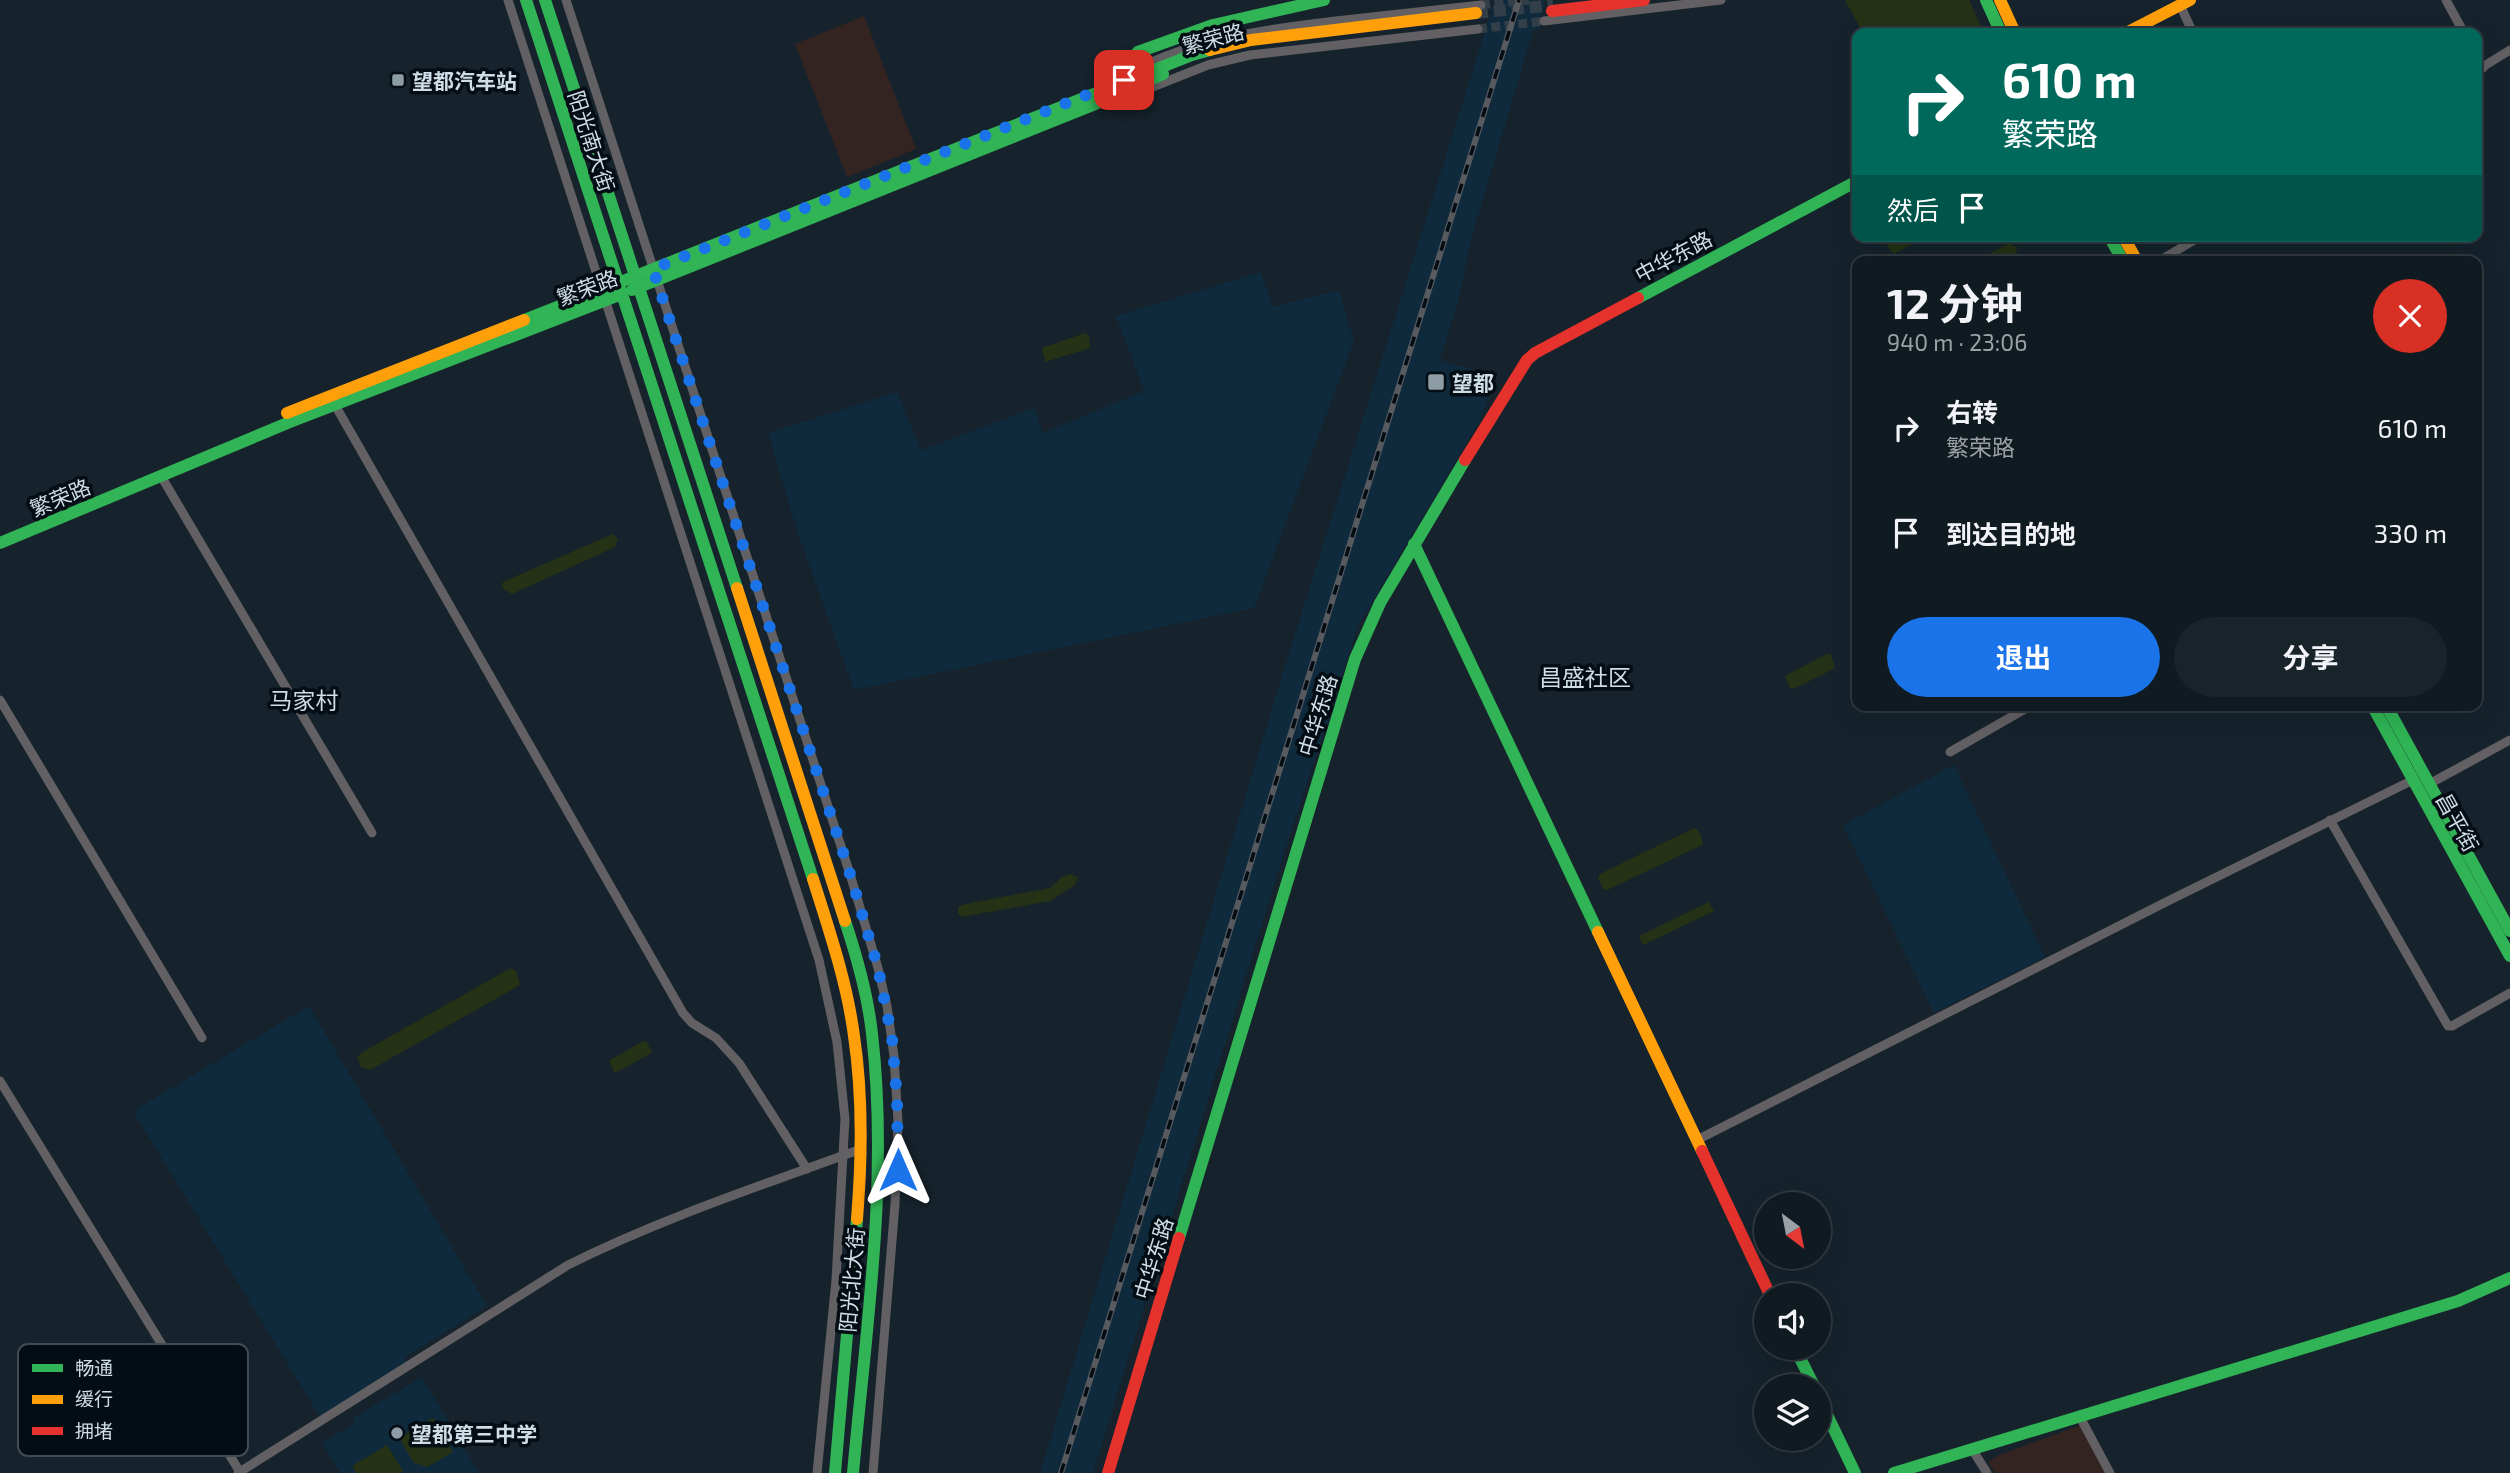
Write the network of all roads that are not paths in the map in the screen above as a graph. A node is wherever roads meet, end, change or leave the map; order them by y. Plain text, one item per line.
1 (508, 0) edge
2 (526, 0) edge
3 (545, 0) edge
4 (566, 0) edge
5 (1324, 0) edge
6 (1593, 0) edge
7 (1644, 0) edge
8 (1721, 0) edge
9 (1986, 0) edge
10 (2000, 0) edge
11 (2445, 0) edge
12 (2185, 3) edge
13 (1550, 12) junction
14 (1999, 28) edge
15 (2013, 28) edge
16 (2136, 28) edge
17 (2192, 28) edge
18 (2461, 28) edge
19 (2510, 50) edge
20 (2482, 67) edge
21 (1101, 89) junction
22 (1852, 184) edge
23 (2191, 242) edge
24 (2168, 256) edge
25 (655, 275) junction
26 (637, 281) junction
27 (620, 288) junction
28 (603, 295) junction
29 (335, 405) junction
30 (161, 476) junction
31 (0, 532) edge
32 (0, 543) edge
33 (1414, 544) junction
34 (0, 700) edge
35 (2022, 711) edge
36 (2375, 711) edge
37 (2389, 711) edge
38 (2510, 740) edge
39 (1950, 752) dead end
40 (2413, 780) junction
41 (2429, 784) junction
42 (2330, 820) junction
43 (372, 833) dead end
44 (2510, 931) edge
45 (2510, 957) edge
46 (2510, 993) edge
47 (202, 1038) dead end
48 (0, 1082) edge
49 (1697, 1140) junction
50 (861, 1149) junction
51 (842, 1156) junction
52 (807, 1169) junction
53 (2510, 1278) edge
54 (1764, 1283) edge
55 (161, 1344) edge
56 (2080, 1417) junction
57 (1831, 1423) edge
58 (1972, 1449) junction
59 (229, 1456) edge
60 (239, 1472) edge
61 (817, 1473) edge
62 (835, 1473) edge
63 (853, 1473) edge
64 (873, 1473) edge
65 (1108, 1473) edge
66 (1855, 1473) edge
67 (1894, 1473) edge
68 (1987, 1473) edge
69 (2110, 1473) edge

1 - 28 street
2 - 27 main road, 阳光南大街
3 - 26 main road, 阳光南大街
4 - 25 street
5 - 21 main road
6 - 13 main road
7 - 13 main road
8 - 13 street
9 - 14 main road
10 - 15 main road
11 - 18 street
12 - 16 main road
12 - 17 street
19 - 20 street
21 - 25 main road, 繁荣路
21 - 25 main road, 繁荣路
22 - 33 main road, 中华东路
23 - 24 street
25 - 26 main road, 繁荣路
25 - 64 street
26 - 27 main road, 繁荣路
26 - 63 main road, 阳光北大街
27 - 28 main road, 繁荣路
27 - 50 main road, 阳光北大街
28 - 29 main road, 繁荣路
28 - 31 main road, 繁荣路
28 - 51 street
29 - 30 main road, 繁荣路
29 - 52 street
30 - 32 main road, 繁荣路
30 - 43 street
33 - 49 main road
33 - 65 main road, 中华东路
34 - 47 street
35 - 39 street
36 - 40 main road, 昌平街
37 - 41 main road, 昌平街
38 - 41 street
40 - 42 street
40 - 45 main road, 昌平街
41 - 44 main road, 昌平街
42 - 46 street
42 - 49 street
48 - 55 street
49 - 54 main road
50 - 51 street
50 - 62 main road, 阳光北大街
51 - 52 street
51 - 61 street
52 - 60 street
53 - 56 main road
56 - 58 main road
56 - 69 street
57 - 66 main road
58 - 67 main road
58 - 68 street
59 - 60 street

